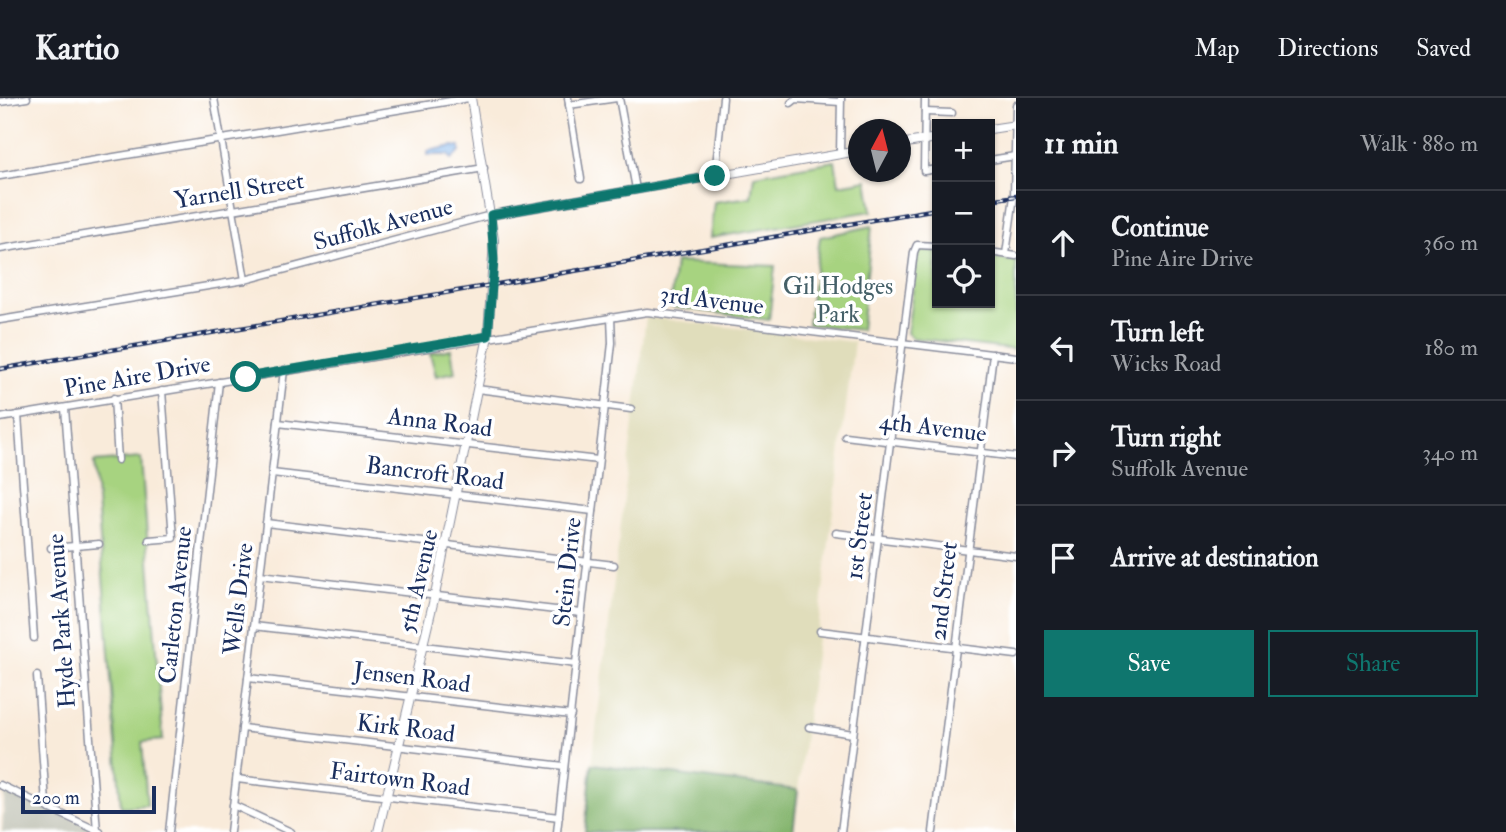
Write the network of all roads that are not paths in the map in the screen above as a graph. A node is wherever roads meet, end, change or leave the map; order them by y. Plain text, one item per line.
1 (27, 98) edge
2 (215, 98) edge
3 (470, 98) edge
4 (618, 98) edge
5 (723, 98) edge
6 (925, 98) edge
7 (840, 100) edge
8 (568, 102) edge
9 (0, 103) edge
10 (791, 103) dead end
11 (1016, 105) edge
12 (925, 113) junction
13 (952, 113) dead end
14 (1016, 125) edge
15 (995, 128) edge
16 (221, 139) junction
17 (932, 139) edge
18 (924, 140) junction
19 (911, 142) edge
20 (848, 153) edge
21 (840, 154) junction
22 (1015, 156) edge
23 (995, 159) edge
24 (484, 168) junction
25 (932, 170) edge
26 (0, 176) edge
27 (715, 176) junction
28 (581, 179) dead end
29 (636, 189) junction
30 (233, 210) junction
31 (491, 215) junction
32 (932, 246) edge
33 (0, 249) edge
34 (995, 253) edge
35 (1006, 254) junction
36 (1016, 256) edge
37 (245, 280) junction
38 (611, 317) junction
39 (0, 320) edge
40 (488, 336) junction
41 (902, 343) junction
42 (993, 354) junction
43 (1016, 357) edge
44 (284, 370) junction
45 (219, 382) junction
46 (477, 389) junction
47 (162, 391) junction
48 (114, 398) junction
49 (604, 406) junction
50 (65, 408) junction
51 (631, 409) dead end
52 (18, 415) junction
53 (0, 418) edge
54 (278, 423) junction
55 (845, 436) dead end
56 (890, 441) junction
57 (466, 445) junction
58 (980, 452) junction
59 (1016, 457) edge
60 (118, 460) dead end
61 (598, 460) junction
62 (272, 473) junction
63 (457, 495) junction
64 (593, 511) junction
65 (266, 523) junction
66 (835, 533) dead end
67 (878, 538) junction
68 (149, 540) dead end
69 (99, 544) dead end
70 (446, 545) junction
71 (75, 546) junction
72 (51, 548) dead end
73 (968, 550) junction
74 (1016, 556) edge
75 (587, 562) junction
76 (614, 565) dead end
77 (260, 575) junction
78 (435, 595) junction
79 (582, 613) junction
80 (254, 626) junction
81 (820, 631) dead end
82 (866, 636) junction
83 (34, 638) dead end
84 (424, 646) junction
85 (956, 648) junction
86 (1016, 655) edge
87 (576, 664) junction
88 (37, 676) dead end
89 (248, 678) junction
90 (411, 696) junction
91 (571, 715) junction
92 (809, 727) dead end
93 (242, 728) junction
94 (853, 734) junction
95 (399, 747) junction
96 (565, 766) junction
97 (237, 779) junction
98 (0, 785) edge
99 (386, 797) junction
100 (233, 804) junction
101 (50, 808) junction
102 (559, 817) junction
103 (98, 831) edge
104 (169, 832) edge
105 (230, 832) edge
106 (291, 832) edge
107 (378, 832) edge
108 (557, 832) edge
109 (841, 832) edge
110 (933, 832) edge

1 - 9 street
2 - 16 street
3 - 16 street
3 - 24 main road, 5th Avenue
4 - 8 street
4 - 29 street
5 - 27 street
6 - 12 street
7 - 10 street
7 - 21 street
8 - 28 street
11 - 14 street
12 - 13 street
12 - 18 street
14 - 15 main road
14 - 22 street
16 - 26 street
16 - 30 street
17 - 18 main road
18 - 19 main road
18 - 25 street
20 - 21 main road, Suffolk Avenue
21 - 27 main road, Suffolk Avenue
22 - 23 street
22 - 35 street
24 - 30 street, Yarnell Street
24 - 31 main road, 5th Avenue
27 - 29 main road, Suffolk Avenue
29 - 31 main road, Suffolk Avenue
30 - 33 street, Yarnell Street
30 - 37 street
31 - 37 street, Suffolk Avenue
31 - 40 main road, 5th Avenue
32 - 41 street, 1st Street
34 - 35 street
35 - 36 street
37 - 39 street, Suffolk Avenue
38 - 40 street, 3rd Avenue
38 - 41 street, 3rd Avenue
38 - 49 street, Stein Drive
40 - 44 street, Pine Aire Drive
40 - 46 main road, 5th Avenue
41 - 42 street, 3rd Avenue
41 - 56 street, 1st Street
42 - 43 street, 3rd Avenue
42 - 58 street, 2nd Street
44 - 45 street, Pine Aire Drive
44 - 54 street, Wells Drive
45 - 47 street, Pine Aire Drive
45 - 104 street, Carleton Avenue
46 - 49 street
46 - 57 main road, 5th Avenue
47 - 48 street, Pine Aire Drive
47 - 68 street
48 - 50 street, Pine Aire Drive
48 - 60 street
49 - 51 street
49 - 61 street, Stein Drive
50 - 52 street, Pine Aire Drive
50 - 71 street, Hyde Park Avenue
52 - 53 street, Pine Aire Drive
52 - 83 street
54 - 57 street, Anna Road
54 - 62 street, Wells Drive
55 - 56 street, 4th Avenue
56 - 58 street, 4th Avenue
56 - 67 street, 1st Street
57 - 61 street, Anna Road
57 - 63 main road, 5th Avenue
58 - 59 street, 4th Avenue
58 - 73 street, 2nd Street
61 - 64 street, Stein Drive
62 - 63 street, Bancroft Road
62 - 65 street, Wells Drive
63 - 64 street, Bancroft Road
63 - 70 main road, 5th Avenue
64 - 75 street, Stein Drive
65 - 70 street
65 - 77 street, Wells Drive
66 - 67 street
67 - 73 street
67 - 82 street, 1st Street
69 - 71 street
70 - 75 street
70 - 78 main road, 5th Avenue
71 - 72 street
71 - 103 street, Hyde Park Avenue
73 - 74 street
73 - 85 street, 2nd Street
75 - 76 street
75 - 79 street, Stein Drive
77 - 78 street
77 - 80 street, Wells Drive
78 - 79 street
78 - 84 main road, 5th Avenue
79 - 87 street, Stein Drive
80 - 84 street
80 - 89 street, Wells Drive
81 - 82 street
82 - 85 street
82 - 94 street, 1st Street
84 - 87 street
84 - 90 main road, 5th Avenue
85 - 86 street
85 - 110 street, 2nd Street
87 - 91 street, Stein Drive
88 - 101 street
89 - 90 street, Jensen Road
89 - 93 street, Wells Drive
90 - 91 street, Jensen Road
90 - 95 main road, 5th Avenue
91 - 96 street, Stein Drive
92 - 94 street
93 - 95 street, Kirk Road
93 - 97 street, Wells Drive
94 - 109 street, 1st Street
95 - 96 street, Kirk Road
95 - 99 main road, 5th Avenue
96 - 102 street, Stein Drive
97 - 99 street, Fairtown Road
97 - 100 street, Wells Drive
98 - 101 street
99 - 102 street, Fairtown Road
99 - 107 main road, 5th Avenue
100 - 105 street, Wells Drive
100 - 106 street
101 - 103 street
102 - 108 street, Stein Drive

